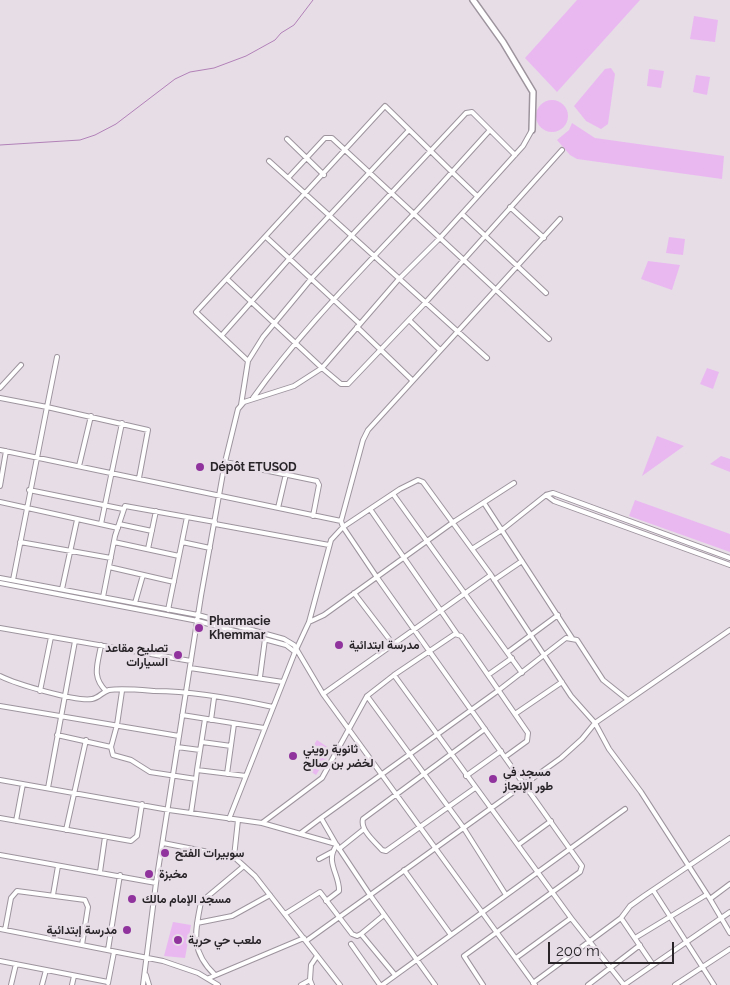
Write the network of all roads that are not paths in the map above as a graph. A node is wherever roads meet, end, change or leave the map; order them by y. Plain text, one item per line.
1 (473, 0) edge
2 (409, 130) junction
3 (490, 130) junction
4 (532, 130) joint
5 (287, 139) dead end
6 (430, 150) junction
7 (562, 150) dead end
8 (345, 151) junction
9 (515, 155) junction
10 (306, 158) junction
11 (268, 161) dead end
12 (452, 172) junction
13 (324, 174) junction
14 (370, 174) junction
15 (288, 178) junction
16 (306, 194) junction
17 (392, 194) junction
18 (477, 196) junction
19 (510, 207) junction
20 (415, 214) junction
21 (462, 214) junction
22 (330, 216) junction
23 (560, 219) dead end
24 (352, 236) junction
25 (486, 236) junction
26 (266, 237) junction
27 (440, 238) junction
28 (544, 238) junction
29 (374, 257) junction
30 (289, 259) junction
31 (464, 260) junction
32 (518, 266) junction
33 (227, 279) junction
34 (311, 279) junction
35 (398, 280) junction
36 (496, 290) junction
37 (546, 293) dead end
38 (334, 300) junction
39 (253, 302) junction
40 (426, 302) junction
41 (409, 320) junction
42 (276, 324) junction
43 (358, 325) junction
44 (458, 331) junction
45 (222, 335) junction
46 (549, 339) dead end
47 (297, 344) junction
48 (380, 350) junction
49 (440, 350) junction
50 (57, 357) dead end
51 (487, 358) dead end
52 (248, 361) junction
53 (21, 366) dead end
54 (322, 368) junction
55 (412, 380) junction
56 (0, 388) edge
57 (0, 398) edge
58 (254, 398) junction
59 (241, 405) junction
60 (47, 407) junction
61 (91, 416) junction
62 (122, 424) junction
63 (0, 450) edge
64 (6, 451) junction
65 (36, 457) junction
66 (225, 462) junction
67 (80, 466) junction
68 (112, 473) junction
69 (286, 474) junction
70 (139, 478) junction
71 (514, 483) dead end
72 (0, 486) edge
73 (29, 490) junction
74 (393, 494) junction
75 (546, 495) junction
76 (219, 496) junction
77 (0, 502) edge
78 (484, 503) junction
79 (105, 504) junction
80 (26, 508) junction
81 (278, 508) junction
82 (123, 509) junction
83 (370, 509) junction
84 (156, 511) junction
85 (313, 516) junction
86 (187, 517) junction
87 (77, 520) junction
88 (341, 521) junction
89 (215, 523) junction
90 (452, 523) junction
91 (118, 526) junction
92 (343, 527) junction
93 (502, 530) junction
94 (152, 531) junction
95 (427, 540) junction
96 (20, 542) junction
97 (114, 542) junction
98 (182, 542) junction
99 (329, 545) junction
100 (210, 548) junction
101 (148, 549) junction
102 (472, 550) junction
103 (72, 551) junction
104 (179, 556) junction
105 (404, 557) junction
106 (111, 558) junction
107 (730, 558) edge
108 (522, 561) junction
109 (730, 565) edge
110 (109, 567) junction
111 (143, 575) junction
112 (491, 575) junction
113 (376, 576) junction
114 (0, 578) edge
115 (13, 580) junction
116 (494, 580) junction
117 (174, 582) junction
118 (0, 583) edge
119 (62, 589) junction
120 (354, 593) junction
121 (465, 593) junction
122 (103, 597) junction
123 (136, 603) junction
124 (168, 610) junction
125 (442, 610) junction
126 (198, 615) junction
127 (558, 616) junction
128 (198, 621) junction
129 (310, 622) junction
130 (0, 628) edge
131 (415, 629) junction
132 (730, 630) edge
133 (457, 634) junction
134 (532, 635) junction
135 (51, 636) junction
136 (572, 638) junction
137 (265, 639) junction
138 (75, 640) junction
139 (393, 644) junction
140 (101, 645) junction
141 (431, 651) junction
142 (297, 652) junction
143 (508, 652) junction
144 (545, 656) junction
145 (512, 658) junction
146 (191, 661) junction
147 (190, 668) junction
148 (522, 673) junction
149 (394, 675) junction
150 (488, 675) junction
151 (0, 676) edge
152 (260, 676) junction
153 (283, 682) junction
154 (562, 682) junction
155 (499, 690) junction
156 (40, 691) junction
157 (106, 691) junction
158 (122, 691) junction
159 (186, 693) junction
160 (323, 694) junction
161 (64, 696) junction
162 (367, 696) junction
163 (214, 698) junction
164 (628, 700) junction
165 (0, 706) edge
166 (273, 707) junction
167 (471, 709) junction
168 (515, 714) junction
169 (182, 715) junction
170 (60, 716) junction
171 (205, 719) junction
172 (211, 720) junction
173 (595, 723) junction
174 (234, 724) junction
175 (117, 725) junction
176 (264, 728) junction
177 (485, 729) junction
178 (349, 730) junction
179 (437, 733) junction
180 (57, 734) junction
181 (179, 736) junction
182 (86, 740) junction
183 (202, 742) junction
184 (231, 746) junction
185 (111, 747) junction
186 (177, 747) junction
187 (200, 750) junction
188 (501, 751) junction
189 (409, 753) junction
190 (451, 753) junction
191 (505, 757) junction
192 (197, 770) junction
193 (381, 773) junction
194 (424, 773) junction
195 (227, 774) junction
196 (172, 776) junction
197 (246, 776) junction
198 (466, 776) junction
199 (196, 779) junction
200 (0, 780) edge
201 (524, 783) junction
202 (23, 784) junction
203 (48, 788) junction
204 (475, 788) junction
205 (74, 793) junction
206 (396, 794) junction
207 (142, 804) junction
208 (448, 807) junction
209 (489, 807) junction
210 (626, 809) dead end
211 (168, 810) junction
212 (191, 813) junction
213 (0, 818) edge
214 (321, 818) junction
215 (229, 819) junction
216 (238, 820) junction
217 (16, 821) junction
218 (551, 821) junction
219 (262, 823) junction
220 (420, 826) junction
221 (462, 827) junction
222 (364, 829) junction
223 (66, 830) junction
224 (301, 833) junction
225 (105, 837) junction
226 (729, 841) edge
227 (163, 843) junction
228 (518, 845) junction
229 (337, 846) junction
230 (435, 847) junction
231 (570, 848) junction
232 (332, 852) junction
233 (0, 855) edge
234 (234, 857) junction
235 (319, 859) dead end
236 (58, 866) junction
237 (244, 866) junction
238 (686, 866) junction
239 (404, 870) junction
240 (538, 871) junction
241 (100, 872) junction
242 (120, 875) junction
243 (156, 883) junction
244 (730, 884) edge
245 (653, 890) junction
246 (553, 893) junction
247 (53, 895) junction
248 (270, 895) junction
249 (370, 895) junction
250 (506, 895) junction
251 (706, 895) junction
252 (710, 899) junction
253 (326, 901) junction
254 (482, 912) junction
255 (730, 912) edge
256 (285, 914) junction
257 (384, 915) junction
258 (670, 916) junction
259 (339, 918) junction
260 (570, 918) junction
261 (622, 918) junction
262 (721, 918) junction
263 (197, 923) junction
264 (0, 929) edge
265 (5, 930) junction
266 (496, 932) junction
267 (730, 933) edge
268 (361, 934) junction
269 (451, 935) junction
270 (635, 938) junction
271 (305, 940) junction
272 (687, 941) junction
273 (590, 942) junction
274 (351, 944) dead end
275 (82, 945) junction
276 (640, 945) junction
277 (730, 949) edge
278 (108, 950) junction
279 (114, 952) junction
280 (317, 956) junction
281 (147, 957) junction
282 (516, 958) junction
283 (417, 959) junction
284 (0, 961) edge
285 (16, 964) junction
286 (653, 965) junction
287 (704, 967) junction
288 (610, 968) junction
289 (46, 970) junction
290 (146, 973) junction
291 (215, 975) junction
292 (395, 975) junction
293 (74, 976) junction
294 (209, 978) junction
295 (310, 980) junction
296 (621, 982) junction
297 (108, 984) edge
298 (216, 984) edge
299 (534, 984) edge
300 (11, 985) edge
301 (42, 985) edge
302 (72, 985) edge
303 (143, 985) edge
304 (149, 985) edge
305 (301, 985) edge
306 (312, 985) edge
307 (340, 985) edge
308 (381, 985) edge
309 (435, 985) edge
310 (483, 985) edge
311 (588, 985) edge
312 (617, 985) edge
313 (675, 985) edge
314 (714, 985) edge

1 - 4 main road
2 - 6 street
2 - 8 street
2 - 14 street
3 - 6 street
3 - 9 street
3 - 12 street
4 - 9 street
5 - 10 street
6 - 12 street
6 - 17 street
7 - 19 street
8 - 10 street
8 - 13 street
8 - 14 street
9 - 18 street
10 - 13 street
10 - 15 street
11 - 15 street
12 - 18 street
12 - 20 street
13 - 16 street
14 - 17 street
14 - 22 street
15 - 16 street
16 - 22 street
16 - 26 street
17 - 20 street
17 - 24 street
18 - 21 street
19 - 25 street
19 - 28 street
20 - 27 street
20 - 29 street
21 - 25 street
21 - 27 street
22 - 24 street
22 - 30 street
23 - 28 street
24 - 29 street
24 - 34 street
25 - 31 street
25 - 32 street
26 - 30 street
26 - 33 street
27 - 31 street
27 - 35 street
28 - 32 street
29 - 35 street
29 - 38 street
30 - 34 street
30 - 39 street
31 - 36 street
31 - 40 street
32 - 36 street
32 - 37 street
33 - 39 street
33 - 45 street
34 - 38 street
34 - 42 street
35 - 40 street
35 - 43 street
36 - 44 street
36 - 46 street
38 - 43 street
38 - 47 street
39 - 42 street
39 - 45 street
40 - 41 street
40 - 44 street
41 - 48 street
41 - 49 street
42 - 47 street
42 - 52 street
43 - 48 street
43 - 54 street
44 - 49 street
44 - 51 street
45 - 52 street
47 - 54 street
47 - 58 street
48 - 54 street
48 - 55 street
49 - 55 street
50 - 60 street
52 - 59 street
53 - 56 street
54 - 58 street
55 - 88 street
57 - 60 street
58 - 59 street
59 - 66 street
60 - 61 street
60 - 65 street
61 - 62 street
61 - 67 street
62 - 68 street
62 - 70 street
63 - 64 street
64 - 65 street
64 - 72 street
65 - 67 street
65 - 73 street
66 - 69 street
66 - 76 street
67 - 68 street
68 - 70 street
68 - 79 street
69 - 81 street
69 - 85 street
70 - 76 street
71 - 78 street
73 - 79 street
73 - 80 street
74 - 83 street
74 - 90 street
74 - 95 street
75 - 93 street
75 - 107 street
75 - 109 street
76 - 81 street
76 - 89 street
77 - 80 street
78 - 90 street
78 - 93 street
79 - 82 street
79 - 91 street
80 - 87 street
80 - 96 street
81 - 85 street
82 - 84 street
82 - 91 street
83 - 92 street
83 - 105 street
84 - 86 street
84 - 94 street
85 - 88 street
86 - 89 street
86 - 98 street
87 - 91 street
87 - 103 street
88 - 92 street
89 - 99 street
89 - 100 street
90 - 95 street
90 - 102 street
91 - 94 street
91 - 97 street
92 - 99 street
92 - 113 street
93 - 102 street
93 - 108 street
94 - 101 street
95 - 105 street
95 - 121 street
96 - 103 street
96 - 115 street
97 - 101 street
97 - 106 street
98 - 100 street
98 - 104 street
99 - 129 street
100 - 126 street
101 - 104 street
102 - 112 street
103 - 106 street
103 - 119 street
104 - 117 street
105 - 113 street
105 - 125 street
106 - 110 street
108 - 116 street
108 - 127 street
110 - 111 street
110 - 122 street
111 - 117 street
111 - 123 street
112 - 116 street
112 - 121 street
113 - 120 street
113 - 131 street
114 - 115 street
115 - 119 street
116 - 134 street
117 - 124 street
118 - 128 street
119 - 122 street
120 - 129 street
120 - 139 street
121 - 125 street
121 - 143 street
122 - 123 street
123 - 124 street
124 - 126 street
125 - 131 street
125 - 133 street
126 - 128 street
126 - 142 street
127 - 134 street
127 - 136 street
128 - 137 street
128 - 146 street
129 - 142 street
130 - 135 street
131 - 139 street
131 - 141 street
132 - 164 street
133 - 141 street
133 - 150 street
134 - 143 street
134 - 144 street
135 - 138 street
135 - 156 street
136 - 144 street
136 - 164 street
137 - 142 street
137 - 152 street
138 - 140 street
138 - 161 street
139 - 160 street
140 - 146 street
140 - 157 street
141 - 149 street
141 - 167 street
142 - 153 street
142 - 160 street
143 - 145 street
144 - 148 street
144 - 154 street
145 - 148 street
145 - 150 street
146 - 147 street
147 - 152 street
147 - 159 street
148 - 155 street
149 - 162 street
149 - 179 street
150 - 155 street
151 - 156 street
152 - 153 street
153 - 166 street
154 - 168 street
154 - 173 street
155 - 167 street
155 - 168 street
156 - 161 street
157 - 158 street
157 - 161 street
158 - 159 street
158 - 175 street
159 - 163 street
159 - 169 street
160 - 178 street
161 - 170 street
162 - 178 street
162 - 189 street
163 - 166 street
163 - 172 street
164 - 173 street
165 - 170 street
166 - 176 street
167 - 177 street
167 - 179 street
168 - 191 street
169 - 171 street
169 - 181 street
170 - 175 street
170 - 180 street
171 - 172 street
171 - 183 street
172 - 174 street
173 - 201 street
173 - 238 street
174 - 176 street
174 - 184 street
175 - 181 street
175 - 185 street
176 - 197 street
177 - 188 street
177 - 190 street
178 - 193 street
178 - 219 street
179 - 189 street
179 - 190 street
180 - 182 street
180 - 203 street
181 - 186 street
182 - 185 street
182 - 205 street
183 - 184 street
183 - 187 street
184 - 195 street
185 - 196 street
186 - 187 street
186 - 196 street
187 - 192 street
188 - 191 street
188 - 198 street
189 - 193 street
189 - 194 street
190 - 194 street
190 - 198 street
191 - 201 street
192 - 195 street
192 - 199 street
193 - 206 street
193 - 214 street
194 - 206 street
194 - 208 street
195 - 197 street
196 - 199 street
196 - 211 street
197 - 215 street
198 - 204 street
199 - 212 street
200 - 202 street
201 - 209 street
201 - 218 street
202 - 203 street
202 - 217 street
203 - 205 street
204 - 208 street
204 - 209 street
205 - 207 street
205 - 223 street
206 - 220 street
206 - 222 street
207 - 211 street
207 - 225 street
208 - 220 street
208 - 221 street
209 - 221 street
209 - 228 street
210 - 231 street
211 - 212 street
211 - 227 street
212 - 215 street
213 - 217 street
214 - 224 street
214 - 229 street
215 - 216 street
216 - 219 street
216 - 234 street
217 - 223 street
218 - 228 street
218 - 231 street
219 - 224 street
220 - 222 street
220 - 230 street
221 - 230 street
221 - 250 street
222 - 229 street
223 - 225 street
224 - 229 street
225 - 241 street
226 - 238 street
227 - 234 street
227 - 243 street
228 - 240 street
229 - 232 street
229 - 249 street
230 - 239 street
230 - 254 street
231 - 240 street
231 - 246 street
232 - 235 street
232 - 253 street
233 - 236 street
234 - 237 street
236 - 241 street
236 - 247 street
237 - 248 street
237 - 263 street
238 - 245 street
238 - 251 street
239 - 249 street
239 - 269 street
240 - 246 street
240 - 250 street
241 - 242 street
242 - 243 street
242 - 278 street
243 - 281 street
244 - 252 street
245 - 258 street
245 - 261 street
246 - 260 street
246 - 266 street
247 - 265 street
247 - 275 street
248 - 256 street
248 - 263 street
249 - 257 street
249 - 259 street
250 - 254 street
251 - 252 street
251 - 258 street
252 - 262 street
253 - 256 street
253 - 259 street
254 - 266 street
254 - 269 street
255 - 262 street
256 - 271 street
257 - 268 street
257 - 283 street
258 - 270 street
258 - 272 street
259 - 268 street
259 - 271 street
260 - 273 street
260 - 282 street
261 - 270 street
261 - 273 street
262 - 267 street
262 - 272 street
263 - 291 street
264 - 265 street
265 - 275 street
266 - 282 street
266 - 310 street
268 - 292 street
269 - 283 street
270 - 276 street
271 - 280 street
271 - 291 street
272 - 286 street
272 - 287 street
273 - 288 street
273 - 299 street
274 - 308 street
275 - 278 street
276 - 286 street
276 - 288 street
277 - 287 street
278 - 279 street
279 - 281 street
279 - 297 street
280 - 295 street
280 - 307 street
281 - 290 street
281 - 294 street
282 - 299 street
283 - 292 street
283 - 309 street
284 - 285 street
285 - 289 street
285 - 300 street
286 - 296 street
287 - 313 street
287 - 314 street
288 - 296 street
288 - 311 street
289 - 293 street
289 - 301 street
290 - 303 street
290 - 304 street
291 - 294 street
292 - 308 street
293 - 297 street
293 - 302 street
294 - 298 street
295 - 305 street
295 - 306 street
296 - 312 street

